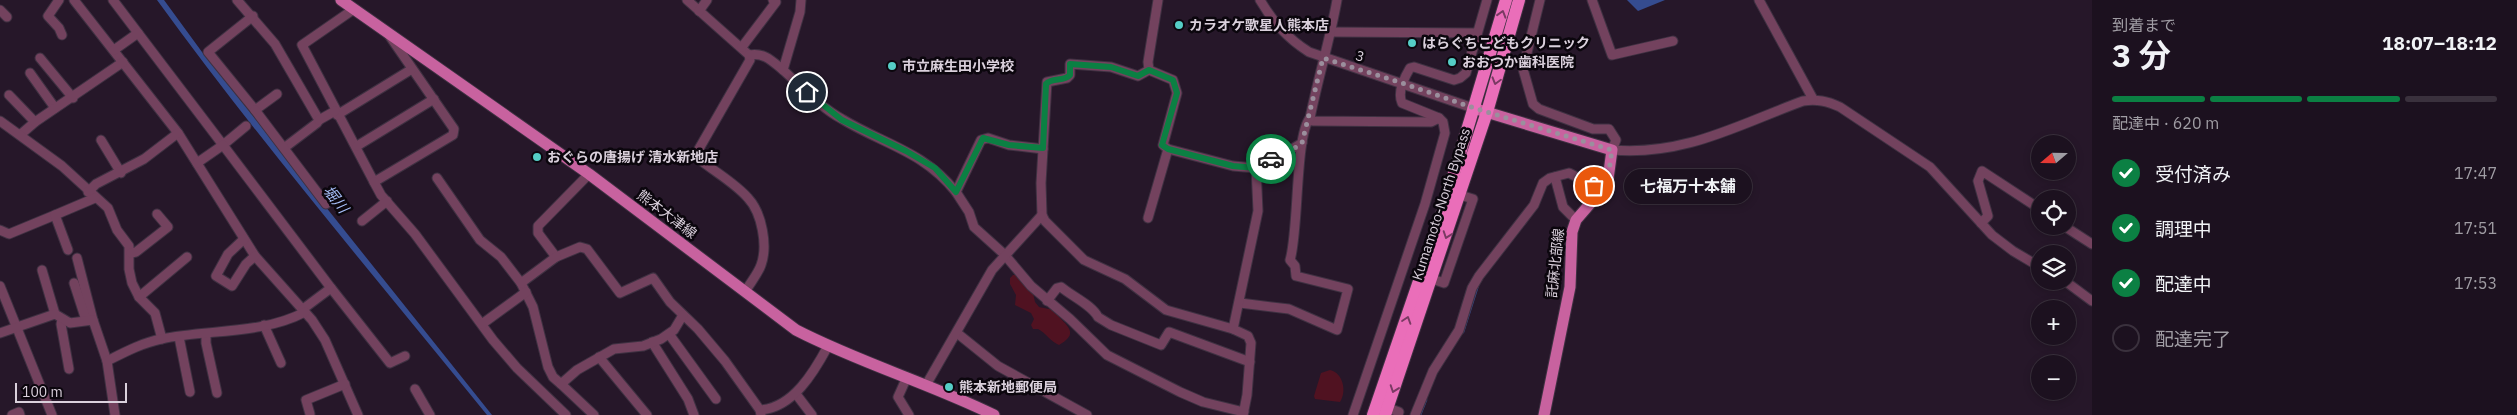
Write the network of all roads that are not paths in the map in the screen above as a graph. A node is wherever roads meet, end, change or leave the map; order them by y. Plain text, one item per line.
1 (59, 0) edge
2 (74, 0) edge
3 (113, 0) edge
4 (237, 0) edge
5 (341, 0) edge
6 (687, 0) edge
7 (706, 0) edge
8 (773, 0) edge
9 (801, 0) edge
10 (1158, 0) edge
11 (1260, 0) edge
12 (1337, 0) edge
13 (1487, 0) edge
14 (1506, 0) edge
15 (1519, 0) edge
16 (1540, 0) edge
17 (1592, 0) edge
18 (1759, 0) edge
19 (354, 9) junction
20 (0, 10) edge
21 (699, 11) junction
22 (253, 16) junction
23 (7, 18) dead end
24 (1331, 32) junction
25 (138, 33) junction
26 (387, 33) junction
27 (1477, 33) junction
28 (62, 35) dead end
29 (1673, 40) dead end
30 (742, 47) junction
31 (114, 50) junction
32 (749, 55) junction
33 (40, 58) dead end
34 (1323, 58) junction
35 (123, 62) junction
36 (412, 69) junction
37 (783, 70) junction
38 (1149, 70) junction
39 (30, 73) dead end
40 (1402, 83) junction
41 (277, 94) dead end
42 (9, 95) dead end
43 (72, 98) junction
44 (434, 99) junction
45 (1813, 99) junction
46 (55, 108) junction
47 (1474, 108) junction
48 (255, 110) junction
49 (1487, 112) junction
50 (336, 113) junction
51 (1310, 118) junction
52 (1439, 118) junction
53 (319, 120) junction
54 (0, 121) edge
55 (35, 122) junction
56 (246, 126) dead end
57 (178, 133) junction
58 (20, 135) junction
59 (101, 140) dead end
60 (1302, 143) junction
61 (223, 145) junction
62 (357, 146) junction
63 (284, 148) junction
64 (1043, 148) junction
65 (1168, 149) junction
66 (1612, 150) junction
67 (197, 163) junction
68 (1256, 168) junction
69 (121, 172) junction
70 (589, 174) junction
71 (1555, 177) junction
72 (437, 178) dead end
73 (374, 182) junction
74 (1602, 190) junction
75 (956, 192) junction
76 (92, 195) junction
77 (387, 201) junction
78 (326, 204) dead end
79 (2031, 204) edge
80 (158, 214) dead end
81 (54, 215) junction
82 (1042, 215) junction
83 (1148, 218) dead end
84 (1576, 220) junction
85 (362, 221) dead end
86 (1980, 223) junction
87 (0, 230) edge
88 (2076, 234) edge
89 (244, 240) junction
90 (2092, 244) edge
91 (68, 250) dead end
92 (131, 253) junction
93 (1004, 254) junction
94 (188, 256) dead end
95 (255, 256) junction
96 (556, 257) junction
97 (77, 258) dead end
98 (2031, 261) edge
99 (42, 270) dead end
100 (74, 283) dead end
101 (521, 283) junction
102 (0, 286) edge
103 (331, 288) junction
104 (2076, 289) edge
105 (526, 292) junction
106 (745, 292) junction
107 (139, 297) junction
108 (1047, 301) junction
109 (2092, 301) edge
110 (1240, 303) junction
111 (304, 310) junction
112 (55, 314) junction
113 (683, 314) junction
114 (62, 320) junction
115 (89, 320) junction
116 (482, 324) junction
117 (264, 325) junction
118 (16, 327) junction
119 (1233, 329) junction
120 (0, 333) edge
121 (957, 333) junction
122 (206, 334) junction
123 (669, 334) junction
124 (179, 337) junction
125 (162, 339) junction
126 (652, 342) junction
127 (828, 346) junction
128 (405, 356) dead end
129 (599, 357) junction
130 (107, 361) junction
131 (1250, 362) junction
132 (280, 363) dead end
133 (69, 369) dead end
134 (907, 377) junction
135 (345, 384) junction
136 (561, 384) junction
137 (926, 385) junction
138 (415, 389) dead end
139 (190, 392) dead end
140 (217, 393) dead end
141 (796, 394) junction
142 (716, 399) dead end
143 (760, 412) edge
144 (1390, 413) edge
145 (310, 414) dead end
146 (1243, 414) edge
147 (12, 415) edge
148 (20, 415) edge
149 (52, 415) edge
150 (115, 415) edge
151 (358, 415) edge
152 (430, 415) edge
153 (566, 415) edge
154 (594, 415) edge
155 (648, 415) edge
156 (694, 415) edge
157 (812, 415) edge
158 (909, 415) edge
159 (994, 415) edge
160 (1088, 415) edge
161 (1354, 415) edge
162 (1373, 415) edge
163 (1415, 415) edge
164 (1544, 415) edge

1 - 28 street
2 - 31 street
3 - 25 street
4 - 22 street
5 - 19 main road, 熊本大津線
6 - 21 street
7 - 21 street
8 - 30 street
9 - 37 street
10 - 38 street
11 - 34 street, 3
12 - 24 street
13 - 27 street
47 -> 14 highway, Kumamoto-North Bypass
15 -> 49 highway, Kumamoto-North Bypass
16 - 66 street
17 - 29 street
18 - 45 street
19 - 26 main road, 熊本大津線
19 - 50 street
20 - 23 street
21 - 30 street
22 - 48 street
22 - 53 street
24 - 27 street
24 - 34 street
25 - 31 street
25 - 61 street
26 - 36 street
26 - 70 main road, 熊本大津線
27 - 40 street
30 - 32 street
31 - 35 street
32 - 37 street
32 - 106 street
33 - 43 street
34 - 40 street, 3
34 - 51 street
35 - 43 street
35 - 57 street
36 - 44 street
36 - 50 street
37 - 75 street
38 - 64 street
38 - 65 street
39 - 46 street
40 - 47 street, 3
40 - 52 street
41 - 48 street
42 - 55 street
43 - 46 street
44 - 62 street
44 - 73 street
45 - 66 street
45 - 86 street
46 - 55 street
47 - 49 main road
162 -> 47 highway, Kumamoto-North Bypass
48 - 63 street
49 - 66 main road
49 -> 144 highway, Kumamoto-North Bypass
50 - 53 street
50 - 62 street
51 - 52 street
51 - 60 street
52 - 161 street
53 - 63 street
54 - 58 street
55 - 58 street
56 - 61 street
57 - 67 street
57 - 69 street
58 - 76 street
59 - 69 street
60 - 68 street
60 - 110 street
61 - 67 street
61 - 103 street
62 - 73 street
63 - 78 street
64 - 75 street
64 - 82 street
65 - 68 street
65 - 83 street
66 - 74 main road, 託麻北部線
67 - 89 street
68 - 110 street
69 - 76 street
70 - 96 street
70 - 106 main road, 熊本大津線
71 - 74 street
71 - 84 street
71 - 163 street
72 - 101 street
73 - 77 street
74 - 84 main road, 託麻北部線
75 - 93 street
76 - 81 street
76 - 92 street
77 - 85 street
77 - 116 street
79 - 86 street
80 - 92 street
81 - 87 street
81 - 91 street
82 - 93 street
82 - 119 street
84 - 164 main road, 託麻北部線
86 - 98 street
88 - 90 street
89 - 95 street
89 - 95 street
92 - 107 street
93 - 108 street
93 - 121 street
94 - 107 street
95 - 111 street
96 - 101 street
96 - 113 street
97 - 115 street
99 - 112 street
100 - 115 street
101 - 105 street
102 - 118 street
103 - 111 street
103 - 128 street
104 - 109 street
105 - 116 street
105 - 136 street
106 - 127 main road, 熊本大津線
107 - 125 street
108 - 131 street
108 - 146 street
110 - 119 street
111 - 117 street
111 - 135 street
112 - 114 street
112 - 118 street
113 - 123 street
113 - 143 street
114 - 115 street
114 - 133 street
115 - 130 street
116 - 153 street
117 - 122 street
117 - 132 street
118 - 120 street
118 - 149 street
119 - 131 street
121 - 137 street
121 - 160 street
122 - 124 street
122 - 140 street
123 - 126 street
123 - 142 street
124 - 125 street
124 - 139 street
125 - 130 street
126 - 129 street
126 - 156 street
127 - 134 main road, 熊本大津線
127 - 141 street
129 - 136 street
129 - 155 street
130 - 150 street
131 - 146 street
134 - 137 main road, 熊本大津線
134 - 158 street
135 - 145 street
135 - 151 street
136 - 154 street
137 - 159 main road, 熊本大津線
138 - 152 street
141 - 143 street
141 - 157 street
147 - 148 street

